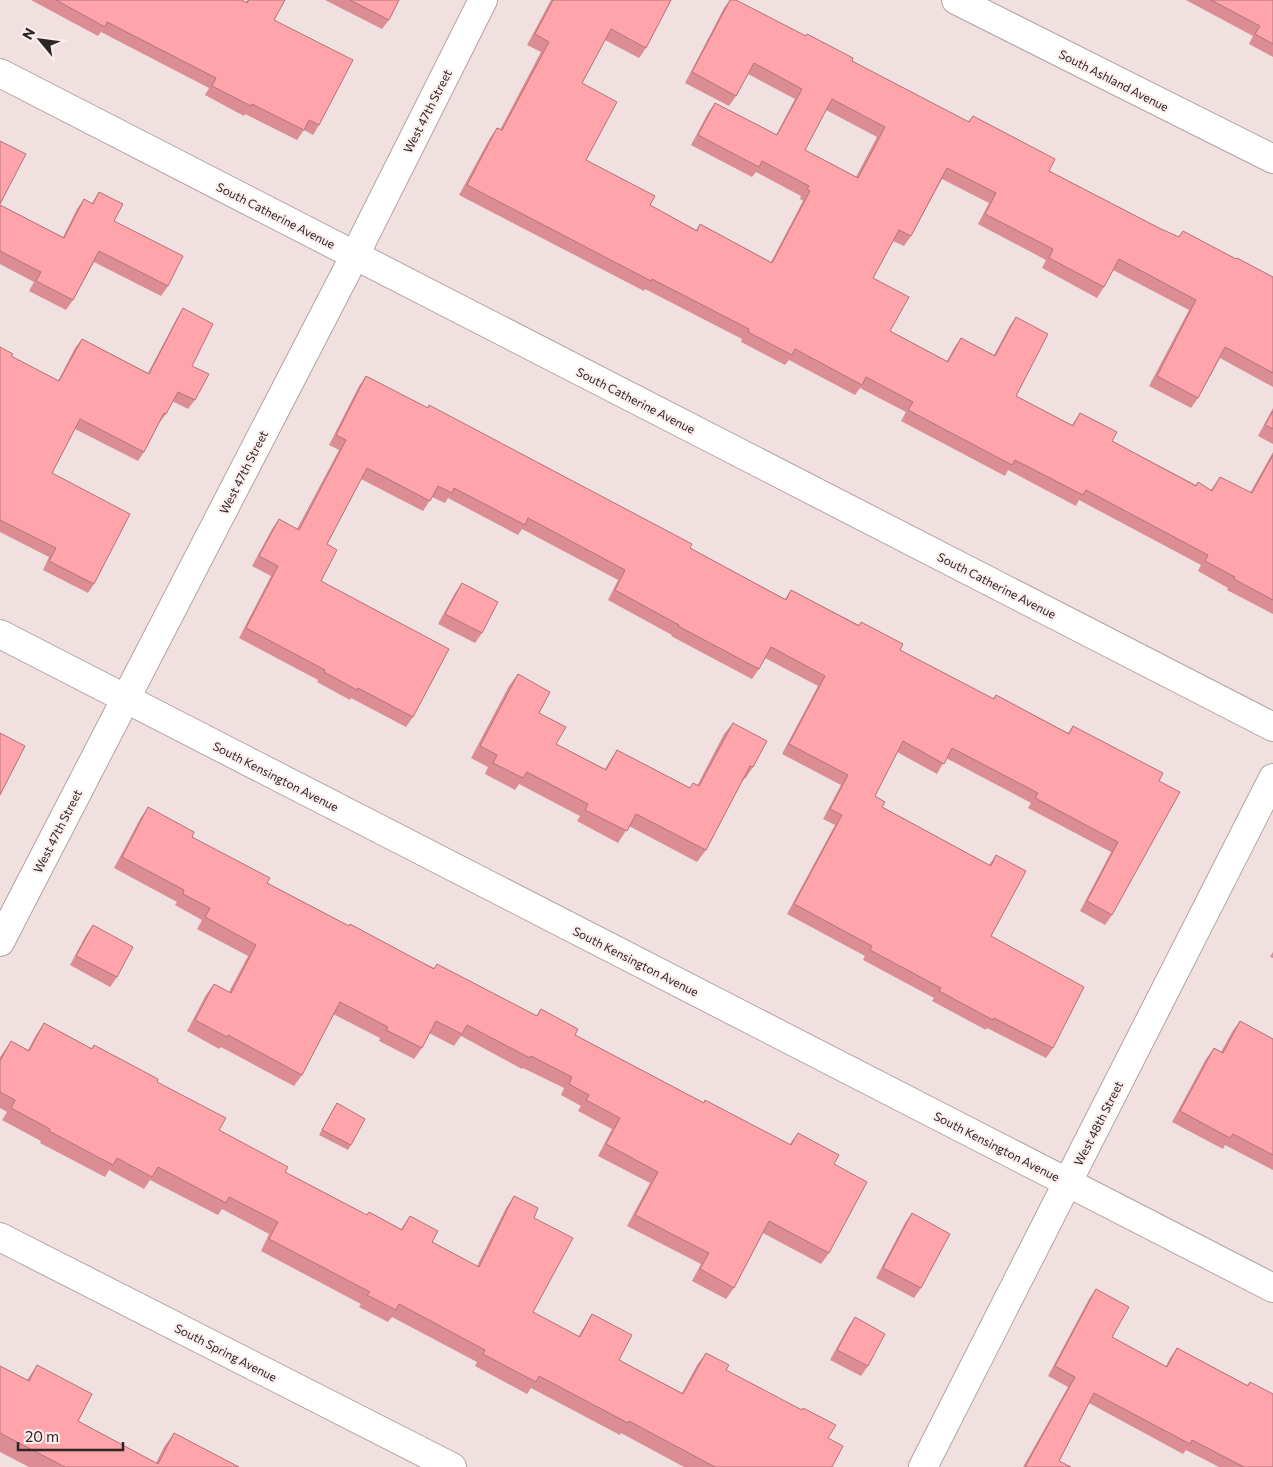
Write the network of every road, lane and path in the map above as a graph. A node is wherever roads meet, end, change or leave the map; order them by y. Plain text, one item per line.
1 (483, 0) edge
2 (956, 0) edge
3 (0, 73) edge
4 (1273, 159) edge
5 (355, 255) junction
6 (0, 634) edge
7 (126, 699) junction
8 (1273, 727) edge
9 (1273, 778) edge
10 (0, 942) edge
11 (1068, 1182) junction
12 (0, 1237) edge
13 (1273, 1288) edge
14 (452, 1467) edge
15 (923, 1467) edge

1 - 5 street, West 47th Street
2 - 4 street, South Ashland Avenue
3 - 5 street, South Catherine Avenue
5 - 7 street, West 47th Street
5 - 8 street, South Catherine Avenue
6 - 7 street, South Kensington Avenue
7 - 10 street, West 47th Street
7 - 11 street, South Kensington Avenue
9 - 11 street, West 48th Street
11 - 13 street, South Kensington Avenue
11 - 15 street, West 48th Street
12 - 14 street, South Spring Avenue

